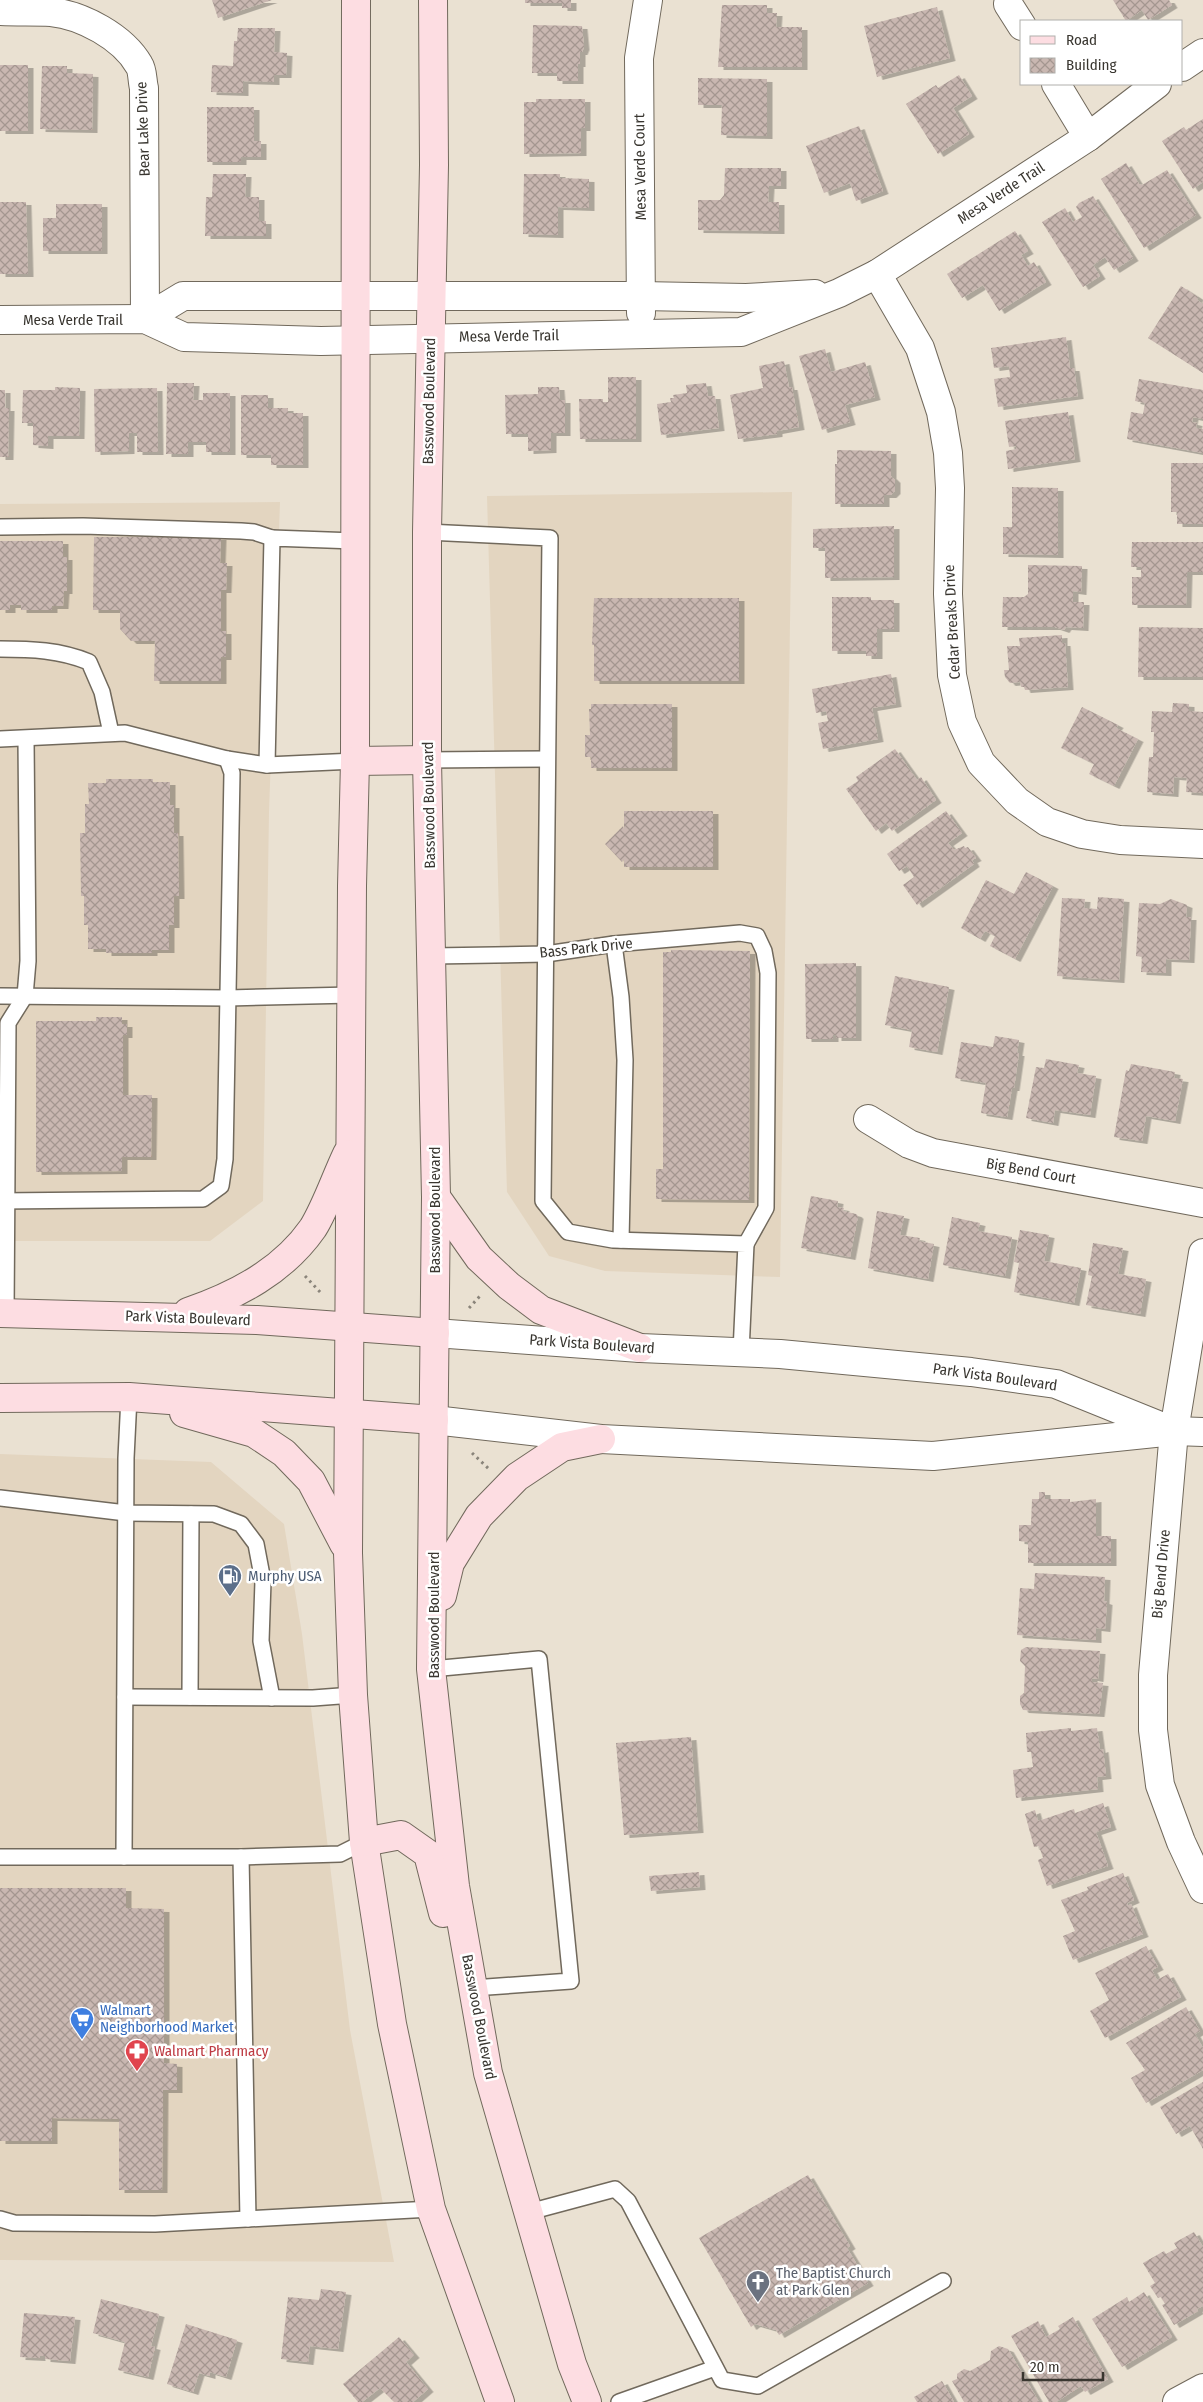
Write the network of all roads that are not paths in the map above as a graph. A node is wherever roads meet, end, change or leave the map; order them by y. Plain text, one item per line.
1 (356, 0) edge
2 (434, 0) edge
3 (648, 0) edge
4 (0, 12) edge
5 (1203, 53) edge
6 (1183, 66) edge
7 (1057, 85) edge
8 (1156, 85) edge
9 (1088, 137) junction
10 (877, 274) junction
11 (839, 292) junction
12 (356, 294) junction
13 (430, 296) junction
14 (641, 296) junction
15 (145, 319) junction
16 (0, 320) edge
17 (640, 334) junction
18 (430, 338) junction
19 (356, 340) junction
20 (0, 527) edge
21 (427, 532) junction
22 (272, 538) junction
23 (355, 541) junction
24 (0, 649) edge
25 (111, 733) junction
26 (0, 739) edge
27 (26, 739) junction
28 (227, 759) junction
29 (547, 759) junction
30 (427, 760) junction
31 (355, 761) junction
32 (267, 765) junction
33 (1203, 844) edge
34 (614, 944) junction
35 (546, 954) junction
36 (432, 956) junction
37 (352, 995) junction
38 (0, 996) edge
39 (25, 996) junction
40 (228, 998) junction
41 (868, 1119) dead end
42 (350, 1146) junction
43 (436, 1197) junction
44 (4, 1201) edge
45 (1203, 1203) edge
46 (621, 1240) junction
47 (746, 1244) junction
48 (1203, 1254) edge
49 (3, 1313) edge
50 (171, 1318) junction
51 (349, 1328) junction
52 (435, 1333) junction
53 (640, 1348) junction
54 (741, 1352) junction
55 (129, 1397) junction
56 (0, 1398) edge
57 (348, 1414) junction
58 (434, 1420) junction
59 (1174, 1431) junction
60 (1203, 1432) edge
61 (601, 1439) junction
62 (0, 1498) edge
63 (126, 1513) junction
64 (191, 1514) junction
65 (348, 1553) junction
66 (433, 1629) junction
67 (431, 1669) junction
68 (353, 1695) junction
69 (125, 1697) junction
70 (190, 1697) junction
71 (272, 1698) junction
72 (364, 1842) junction
73 (0, 1856) edge
74 (124, 1857) junction
75 (241, 1857) junction
76 (1203, 1889) edge
77 (473, 1988) junction
78 (488, 2072) junction
79 (431, 2208) junction
80 (529, 2212) junction
81 (0, 2219) edge
82 (248, 2219) junction
83 (943, 2281) dead end
84 (715, 2368) junction
85 (1203, 2388) edge
86 (500, 2402) edge
87 (587, 2402) edge
88 (619, 2402) edge
89 (1177, 2402) edge

1 - 12 main road
2 - 13 main road, Basswood Boulevard
3 - 14 street, Mesa Verde Court
4 - 15 street, Bear Lake Drive
5 - 6 street
7 - 9 street
8 - 9 street, Mesa Verde Trail
9 - 10 street, Mesa Verde Trail
10 - 11 street, Mesa Verde Trail
10 - 33 street, Cedar Breaks Drive
11 - 14 street, Mesa Verde Trail
11 - 17 street, Mesa Verde Trail
12 - 13 street, Mesa Verde Trail
12 - 15 street, Mesa Verde Trail
12 - 19 main road
13 - 14 street, Mesa Verde Trail
13 - 18 main road, Basswood Boulevard
14 - 17 street, Mesa Verde Court
15 - 16 street, Mesa Verde Trail
15 - 19 street, Mesa Verde Trail
17 - 18 street, Mesa Verde Trail
18 - 19 street, Mesa Verde Trail
18 - 21 main road, Basswood Boulevard
19 - 23 main road
20 - 22 lane
21 - 29 lane
21 - 30 main road, Basswood Boulevard
22 - 23 lane
22 - 32 lane
23 - 31 main road
24 - 25 lane
25 - 27 lane
25 - 28 lane
26 - 27 lane
27 - 39 lane
28 - 32 lane
28 - 40 lane
29 - 30 lane
29 - 35 lane
30 - 31 main road
30 - 36 main road, Basswood Boulevard
31 - 32 lane
31 - 37 main road
34 - 35 lane, Bass Park Drive
34 - 46 lane
34 - 47 lane, Bass Park Drive
35 - 36 lane, Bass Park Drive
35 - 46 lane
36 - 43 main road, Basswood Boulevard
37 - 40 lane
37 - 42 main road
38 - 39 lane
39 - 40 lane
39 - 44 lane
40 - 44 lane
41 - 45 street, Big Bend Court
42 - 50 main road
42 - 51 main road
43 - 52 main road, Basswood Boulevard
43 - 53 main road
44 - 49 lane
46 - 47 lane
47 - 54 lane
48 - 59 street, Big Bend Drive
49 - 50 main road, Park Vista Boulevard
50 - 51 main road, Park Vista Boulevard
51 - 52 main road, Park Vista Boulevard
51 - 57 main road
52 - 53 street, Park Vista Boulevard
52 - 58 main road, Basswood Boulevard
53 - 54 street, Park Vista Boulevard
54 - 59 street, Park Vista Boulevard
55 - 56 main road, Park Vista Boulevard
55 - 57 main road, Park Vista Boulevard
55 - 63 lane
55 - 65 main road
57 - 58 main road, Park Vista Boulevard
57 - 65 main road
58 - 61 street, Park Vista Boulevard
58 - 66 main road, Basswood Boulevard
59 - 60 street, Park Vista Boulevard
59 - 61 street, Park Vista Boulevard
59 - 76 street, Big Bend Drive
61 - 66 main road
62 - 63 lane
63 - 64 lane
63 - 69 lane
64 - 70 lane
64 - 71 lane
65 - 68 main road
66 - 67 main road, Basswood Boulevard
67 - 77 main road, Basswood Boulevard
67 - 77 lane
68 - 71 lane
68 - 72 main road
69 - 70 lane
69 - 74 lane
70 - 71 lane
72 - 75 lane
72 - 78 main road
72 - 79 main road
73 - 74 lane
74 - 75 lane
75 - 82 lane
77 - 78 main road, Basswood Boulevard
78 - 80 main road, Basswood Boulevard
79 - 82 lane
79 - 86 main road
80 - 84 lane
80 - 87 main road, Basswood Boulevard
81 - 82 lane
83 - 84 lane
84 - 88 lane
85 - 89 street

